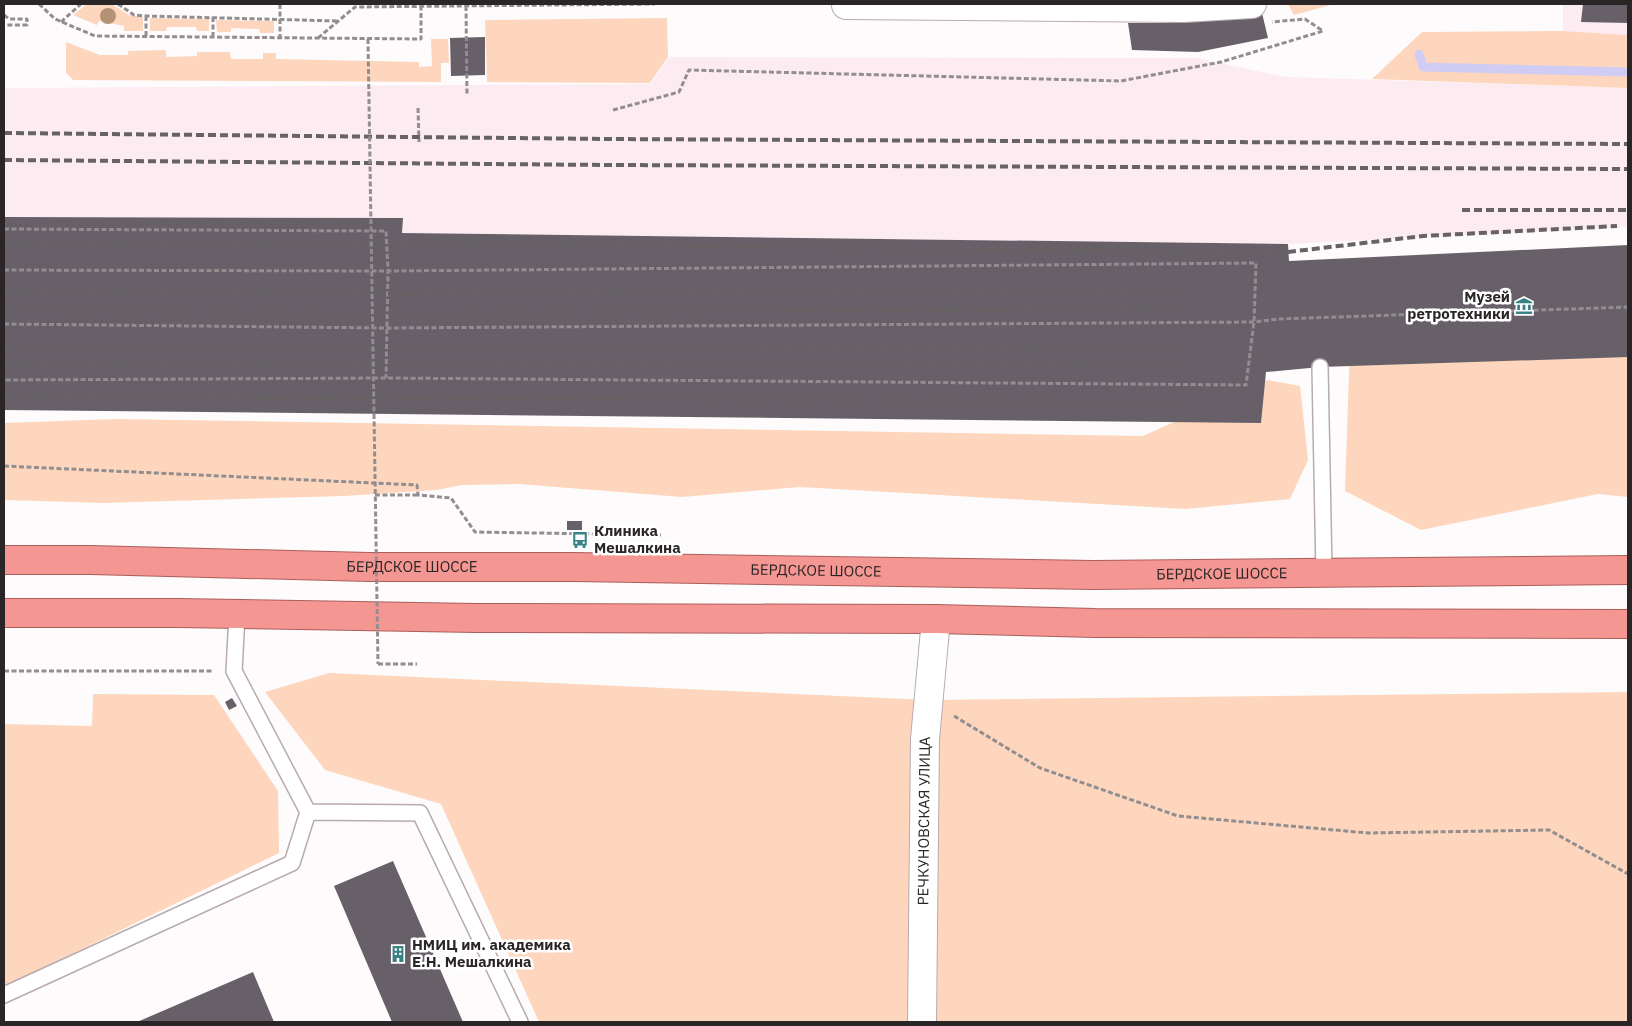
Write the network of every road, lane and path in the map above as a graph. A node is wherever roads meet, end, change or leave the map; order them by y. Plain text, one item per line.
1 (39, 4) edge
2 (81, 4) edge
3 (118, 4) edge
4 (280, 4) edge
5 (655, 4) edge
6 (846, 5) dead end
7 (421, 6) junction
8 (466, 6) junction
9 (1261, 13) edge
10 (4, 15) edge
11 (146, 16) junction
12 (212, 17) junction
13 (279, 19) junction
14 (338, 21) junction
15 (61, 22) junction
16 (4, 25) edge
17 (146, 37) junction
18 (213, 38) junction
19 (280, 38) junction
20 (318, 38) junction
21 (368, 39) junction
22 (467, 96) dead end
23 (418, 108) dead end
24 (613, 110) dead end
25 (419, 142) dead end
26 (4, 229) edge
27 (4, 270) edge
28 (388, 271) junction
29 (1628, 307) edge
30 (1254, 322) junction
31 (4, 324) edge
32 (386, 328) junction
33 (1320, 367) dead end
34 (386, 378) junction
35 (4, 380) edge
36 (4, 466) edge
37 (375, 495) junction
38 (418, 495) junction
39 (661, 535) dead end
40 (4, 560) edge
41 (1628, 570) edge
42 (1324, 573) junction
43 (4, 614) edge
44 (237, 615) junction
45 (936, 619) junction
46 (1628, 624) edge
47 (417, 664) dead end
48 (4, 671) edge
49 (234, 671) junction
50 (928, 700) junction
51 (308, 812) junction
52 (1628, 874) edge
53 (4, 995) edge
54 (520, 1022) edge
55 (922, 1022) edge

1 - 15 path
2 - 15 path
3 - 11 path
4 - 13 path
5 - 8 path
6 - 9 street
7 - 8 path
7 - 14 path
7 - 21 path
8 - 22 path
9 - 24 path
10 - 16 path
11 - 12 path
11 - 17 path
12 - 13 path
12 - 18 path
13 - 14 path
13 - 19 path
14 - 20 path
15 - 17 path
17 - 18 path
18 - 19 path
19 - 20 path
20 - 21 path
21 - 37 path, bridge
23 - 25 path
26 - 28 path
27 - 28 path
28 - 30 path
28 - 32 path
29 - 30 path
30 - 32 path
30 - 34 path
31 - 32 path
32 - 34 path
33 - 42 lane
34 - 35 path
36 - 38 path
37 - 38 path
37 - 47 path, bridge
38 - 39 path
40 - 42 highway, БЕРДСКОЕ ШОССЕ
41 - 42 highway, БЕРДСКОЕ ШОССЕ
43 - 44 highway
44 - 45 highway
44 - 49 lane
45 - 46 highway
45 - 50 street, РЕЧКУНОВСКАЯ УЛИЦА
48 - 49 path
49 - 51 lane
50 - 52 path
50 - 55 street, РЕЧКУНОВСКАЯ УЛИЦА
51 - 53 lane
51 - 54 lane

